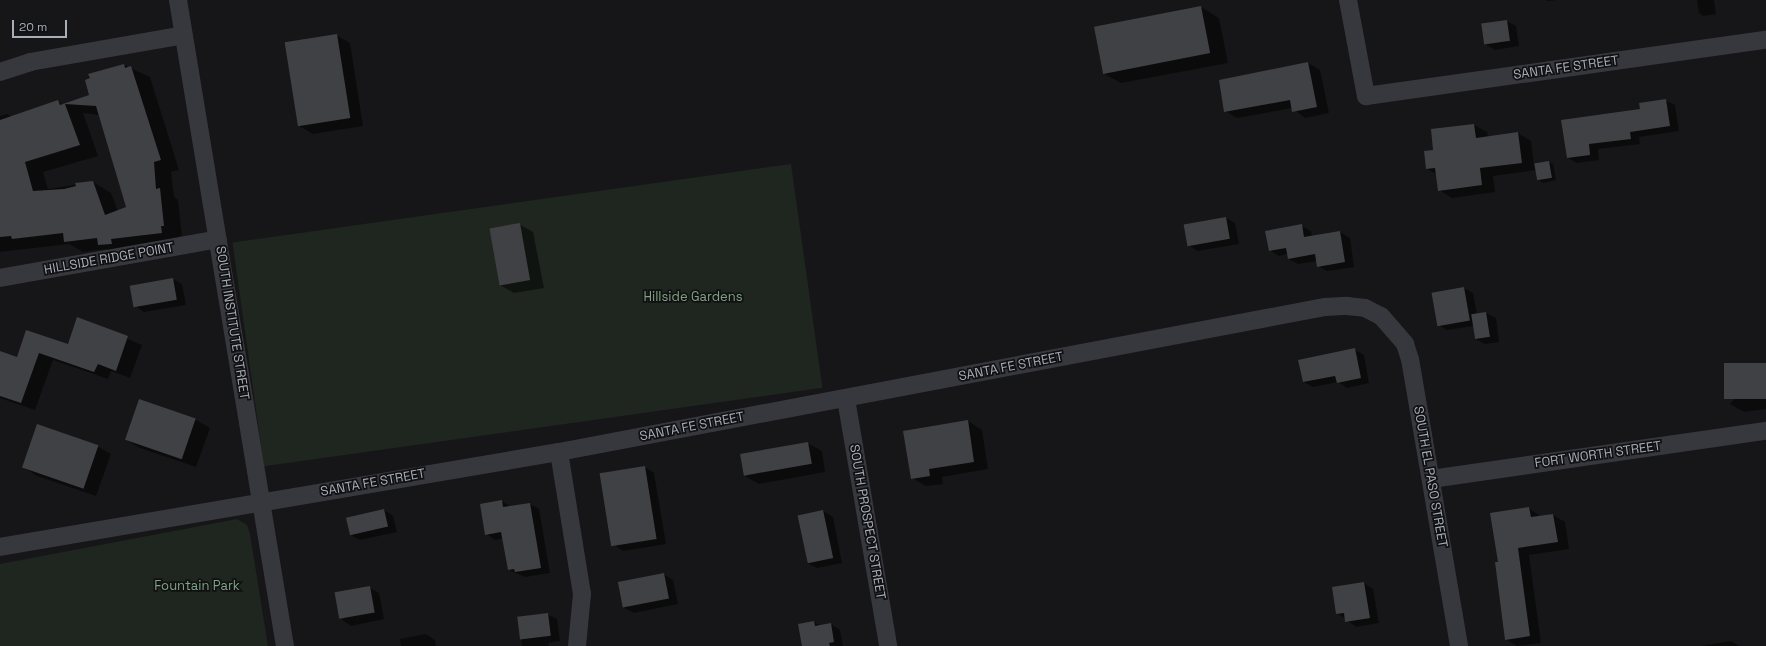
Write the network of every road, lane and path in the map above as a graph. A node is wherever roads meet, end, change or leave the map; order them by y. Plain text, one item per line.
1 (178, 0) edge
2 (1348, 0) edge
3 (184, 34) junction
4 (1766, 40) edge
5 (0, 72) edge
6 (218, 239) junction
7 (0, 278) edge
8 (1382, 316) joint
9 (846, 399) junction
10 (1766, 431) edge
11 (559, 452) junction
12 (1431, 479) junction
13 (262, 502) junction
14 (0, 547) edge
15 (284, 646) edge
16 (577, 646) edge
17 (888, 646) edge
18 (1459, 646) edge

1 - 3 street, SOUTH INSTITUTE STREET
2 - 4 street, SANTA FE STREET
3 - 5 street
3 - 6 street, SOUTH INSTITUTE STREET
6 - 7 street, HILLSIDE RIDGE POINT
6 - 13 street, SOUTH INSTITUTE STREET
8 - 9 street, SANTA FE STREET
8 - 12 street, SOUTH EL PASO STREET
9 - 11 street, SANTA FE STREET
9 - 17 street, SOUTH PROSPECT STREET
10 - 12 street, FORT WORTH STREET
11 - 13 street, SANTA FE STREET
11 - 16 street
12 - 18 street, SOUTH EL PASO STREET
13 - 14 street, SANTA FE STREET
13 - 15 street, SOUTH INSTITUTE STREET

